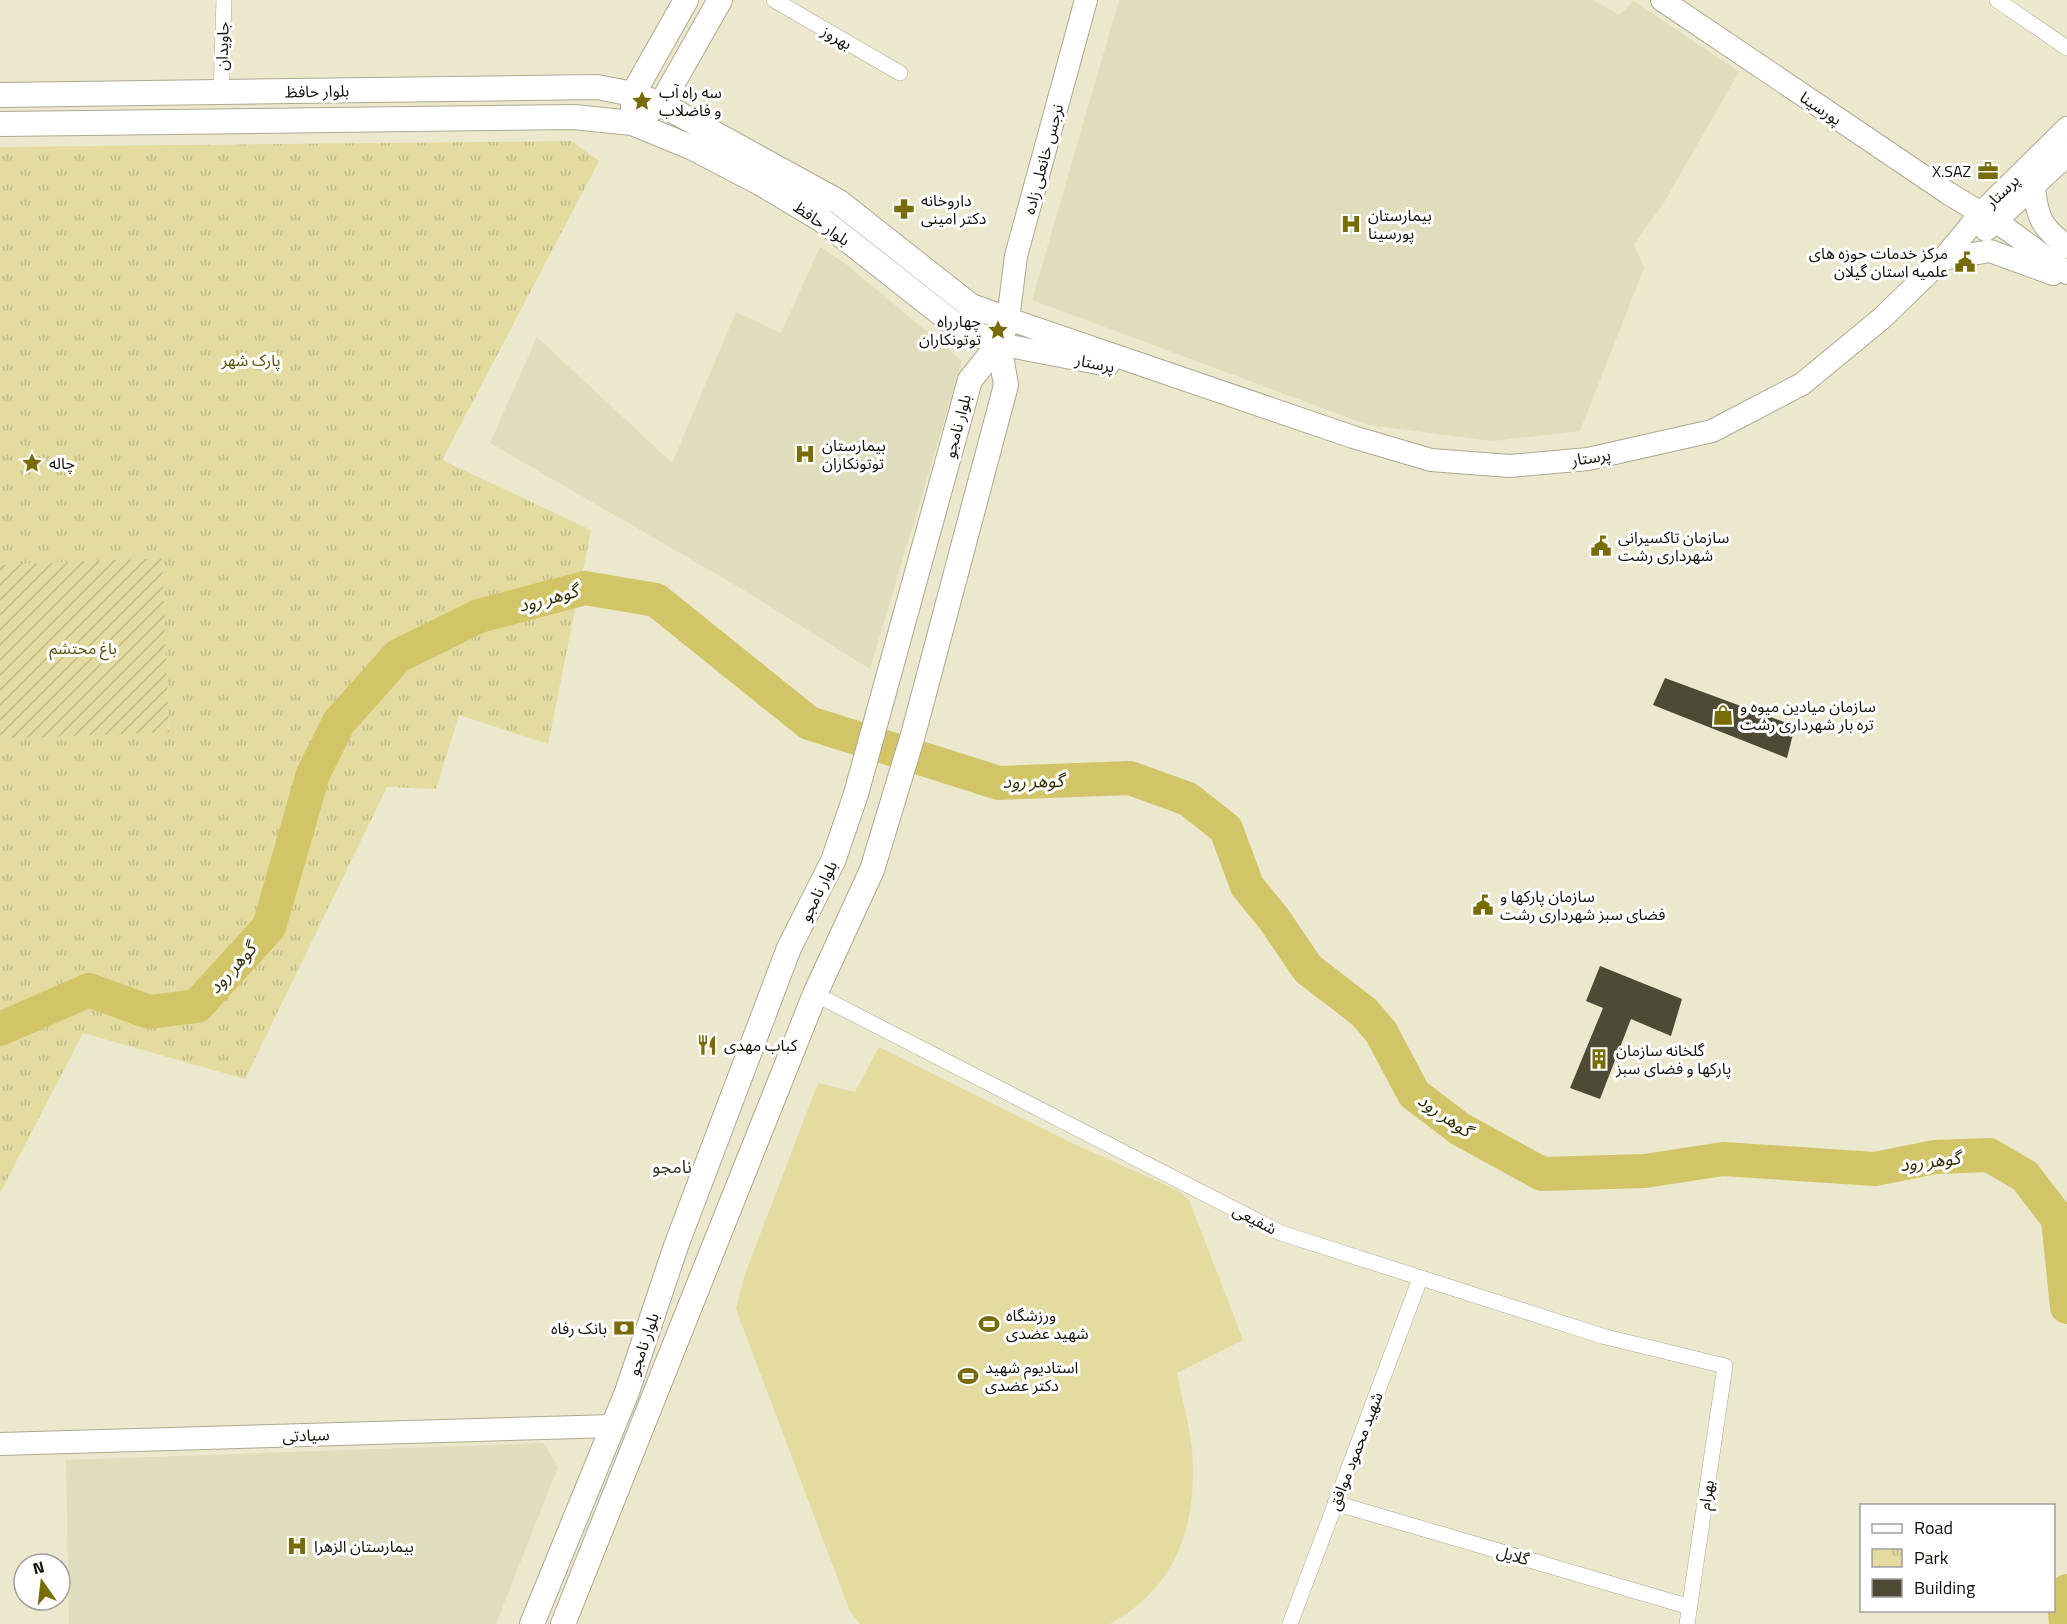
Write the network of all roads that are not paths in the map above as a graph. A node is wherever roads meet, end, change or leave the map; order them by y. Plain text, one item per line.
1 (224, 0) edge
2 (686, 0) edge
3 (720, 0) edge
4 (774, 0) edge
5 (1086, 0) edge
6 (1662, 0) edge
7 (1997, 0) edge
8 (2067, 48) edge
9 (900, 73) dead end
10 (221, 92) junction
11 (633, 94) junction
12 (0, 95) edge
13 (661, 104) junction
14 (632, 123) junction
15 (0, 124) edge
16 (2067, 128) edge
17 (2067, 155) edge
18 (2034, 187) junction
19 (1989, 218) junction
20 (2067, 247) edge
21 (1943, 259) junction
22 (2067, 273) edge
23 (2067, 280) edge
24 (1008, 319) junction
25 (999, 344) junction
26 (1192, 381) junction
27 (877, 721) junction
28 (913, 735) junction
29 (815, 994) junction
30 (1420, 1279) junction
31 (1725, 1366) joint
32 (613, 1426) junction
33 (0, 1444) edge
34 (1335, 1503) junction
35 (548, 1586) junction
36 (575, 1596) junction
37 (1690, 1607) junction
38 (532, 1624) edge
39 (564, 1624) edge
40 (1290, 1624) edge
41 (1687, 1624) edge

1 - 10 street, جاویدان
2 - 11 main road
3 - 13 main road
4 - 9 street, بهروز
5 - 24 street, نرجس خانعلی زاده
6 - 19 street, پورسینا
7 - 8 street
10 - 11 main road, بلوار حافظ
10 - 12 main road, بلوار حافظ
11 - 13 main road, بلوار حافظ
11 - 14 main road
13 - 14 main road
13 - 24 main road, بلوار حافظ
14 - 15 main road, بلوار حافظ
14 - 25 main road, بلوار حافظ
16 - 19 street, پرستار
17 - 18 street, پرستار
18 - 19 street, پرستار
18 - 20 street
19 - 21 street, پرستار
19 - 22 street, پورسینا
21 - 23 street
21 - 26 street, پرستار
24 - 25 main road
24 - 26 street, پرستار
25 - 26 street, پرستار
25 - 27 main road, بلوار نامجو
25 - 28 main road, بلوار نامجو
27 - 28 main road
27 - 32 main road, بلوار نامجو
28 - 29 main road, بلوار نامجو
29 - 30 street, شفیعی
29 - 36 main road, بلوار نامجو
30 - 31 street, شفیعی
30 - 34 street, شهید محمود موافق
31 - 37 street, بهرام
32 - 33 street, سیادتی
32 - 35 main road, بلوار نامجو
34 - 37 street, گلایل
34 - 40 street, شهید محمود موافق
35 - 36 main road
35 - 38 main road, بلوار نامجو
36 - 39 main road, بلوار نامجو
37 - 41 street, بهرام

